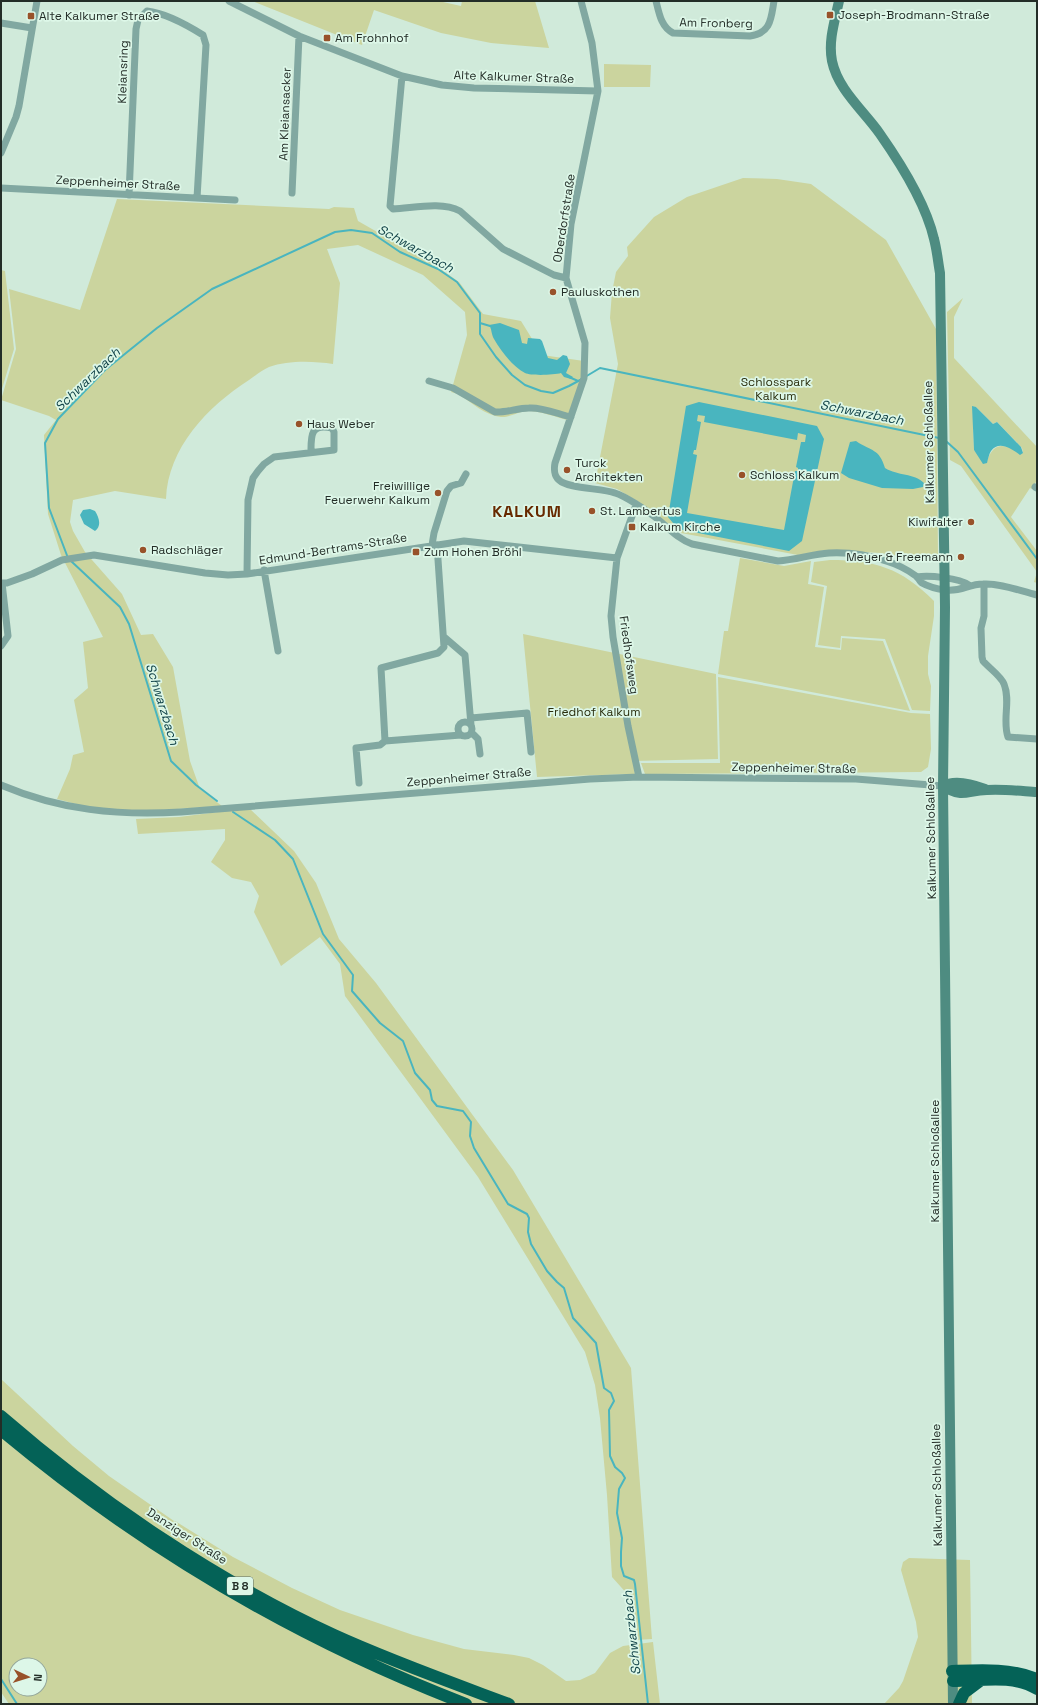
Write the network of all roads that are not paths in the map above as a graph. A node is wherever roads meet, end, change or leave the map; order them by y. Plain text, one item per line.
1 (37, 1) edge
2 (229, 1) edge
3 (581, 1) edge
4 (656, 1) edge
5 (774, 1) edge
6 (839, 1) edge
7 (1, 23) edge
8 (32, 28) junction
9 (299, 36) junction
10 (402, 76) junction
11 (598, 91) junction
12 (4, 140) edge
13 (1, 153) edge
14 (1, 188) edge
15 (292, 193) dead end
16 (129, 195) junction
17 (197, 198) junction
18 (235, 200) dead end
19 (566, 278) junction
20 (429, 380) dead end
21 (571, 417) junction
22 (311, 452) dead end
23 (466, 474) dead end
24 (636, 505) junction
25 (434, 545) junction
26 (617, 558) junction
27 (264, 570) junction
28 (247, 574) junction
29 (917, 577) junction
30 (944, 579) junction
31 (1, 583) edge
32 (984, 584) junction
33 (969, 585) junction
34 (944, 590) junction
35 (1037, 595) edge
36 (444, 637) junction
37 (1, 646) edge
38 (278, 651) dead end
39 (471, 721) junction
40 (472, 733) junction
41 (460, 735) junction
42 (1037, 739) edge
43 (384, 740) junction
44 (532, 752) dead end
45 (480, 754) dead end
46 (640, 777) junction
47 (359, 783) dead end
48 (1, 785) edge
49 (943, 786) junction
50 (1037, 792) edge
51 (1, 1416) edge
52 (1, 1430) edge
53 (953, 1676) junction
54 (1037, 1679) edge
55 (980, 1681) junction
56 (1037, 1689) edge
57 (466, 1704) edge
58 (509, 1704) edge
59 (953, 1704) edge
60 (959, 1704) edge

1 - 8 street
2 - 9 street, Alte Kalkumer Straße
3 - 11 street, Oberdorfstraße
4 - 5 street, Am Fronberg
6 - 30 main road, Kalkumer Schloßallee
7 - 8 street
8 - 12 street
9 - 10 street, Alte Kalkumer Straße
9 - 15 street, Am Kleiansacker
10 - 11 street, Alte Kalkumer Straße
10 - 19 street
11 - 19 street, Oberdorfstraße
12 - 13 street
14 - 16 street, Zeppenheimer Straße
16 - 17 street, Zeppenheimer Straße
16 - 17 street, Kleiansring
17 - 18 street, Zeppenheimer Straße
19 - 21 street, Oberdorfstraße
20 - 21 street
21 - 24 street, Oberdorfstraße
22 - 28 street
23 - 25 street
24 - 26 street
24 - 29 street, Oberdorfstraße
25 - 26 street, Edmund-Bertrams-Straße
25 - 27 street, Edmund-Bertrams-Straße
25 - 36 street
26 - 46 street, Friedhofsweg
27 - 28 street, Edmund-Bertrams-Straße
27 - 38 street
28 - 31 street, Edmund-Bertrams-Straße
29 - 30 street, Oberdorfstraße
29 - 34 street, Oberdorfstraße
30 - 33 street, Oberdorfstraße
30 - 34 main road, Kalkumer Schloßallee
31 - 37 street
32 - 33 street
32 - 35 street
32 - 42 street
33 - 34 street
34 - 49 main road, Kalkumer Schloßallee
36 - 39 street
36 - 43 street
39 - 40 street
39 - 41 street
39 - 44 street
40 - 41 street
40 - 45 street
41 - 43 street
43 - 47 street
46 - 48 street, Zeppenheimer Straße
46 - 49 street, Zeppenheimer Straße
49 - 50 main road
49 - 53 main road, Kalkumer Schloßallee
51 - 58 highway, Danziger Straße / B 8
52 - 57 highway, Danziger Straße / B 8
53 - 54 highway
53 - 55 highway
53 - 59 main road, Kalkumer Schloßallee
55 - 56 highway
55 - 60 highway

